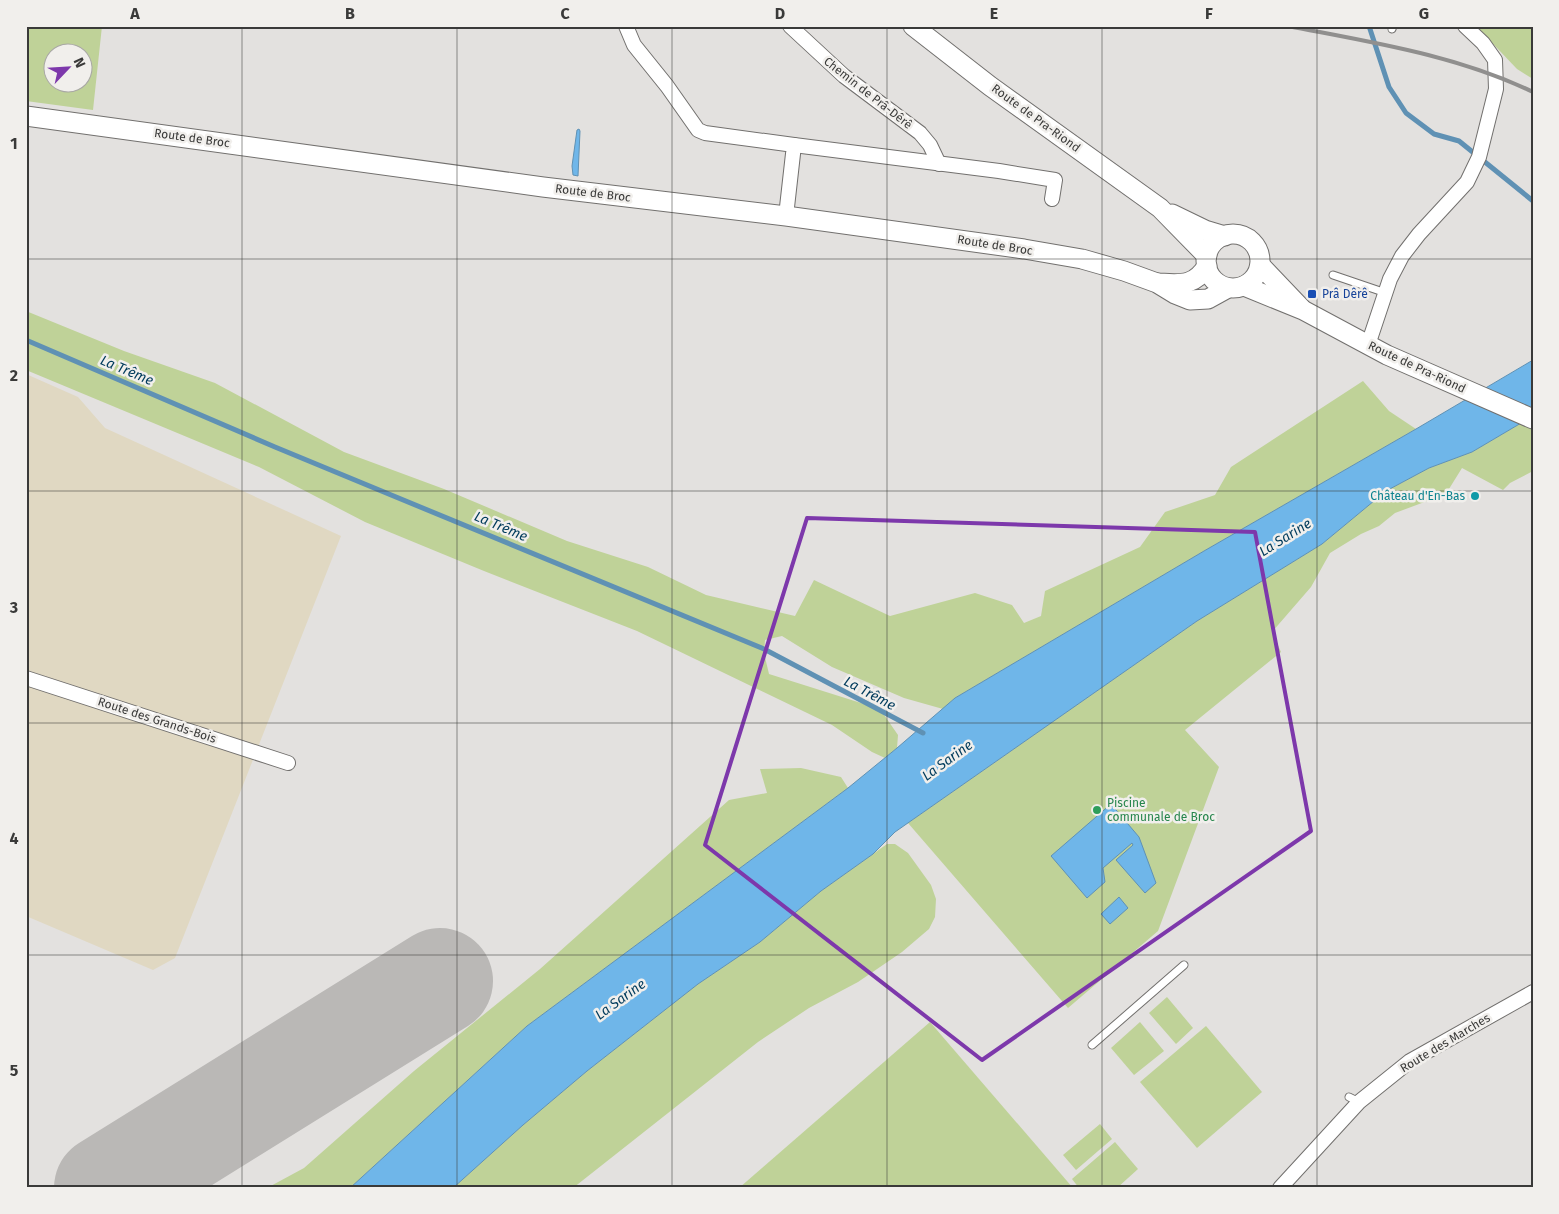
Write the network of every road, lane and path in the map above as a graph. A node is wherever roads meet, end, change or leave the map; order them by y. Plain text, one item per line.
1 (626, 26) edge
2 (790, 26) edge
3 (913, 26) edge
4 (1465, 26) edge
5 (26, 116) edge
6 (794, 145) junction
7 (939, 164) junction
8 (1052, 199) dead end
9 (1160, 208) junction
10 (786, 216) junction
11 (1225, 236) junction
12 (1207, 261) junction
13 (1260, 266) junction
14 (1333, 275) dead end
15 (1157, 283) junction
16 (1236, 287) junction
17 (1386, 293) junction
18 (1303, 310) junction
19 (1368, 345) junction
20 (1533, 419) edge
21 (26, 678) edge
22 (288, 763) dead end
23 (1184, 965) dead end
24 (1533, 992) edge
25 (1092, 1045) dead end
26 (1280, 1188) edge

1 - 6 street
2 - 7 street, Chemin de Prâ-Dêrê
3 - 9 main road, Route de Pra-Riond
4 - 17 street
5 - 10 main road, Route de Broc
6 - 7 street
6 - 10 street
7 - 8 street
9 - 11 main road, Route de Pra-Riond
9 - 12 main road, Route de Pra-Riond
10 - 15 main road, Route de Broc
11 - 12 main road
11 - 13 main road, Route de Pra-Riond
12 - 15 main road, Route de Broc
12 - 16 main road, Route de Pra-Riond
13 - 16 main road
13 - 18 main road, Route de Pra-Riond
14 - 17 lane
15 - 16 main road, Route de Broc
16 - 18 main road, Route de Pra-Riond
17 - 19 street
18 - 19 main road, Route de Pra-Riond
19 - 20 main road, Route de Pra-Riond
21 - 22 street, Route des Grands-Bois
23 - 25 lane
24 - 26 street, Route des Marches

